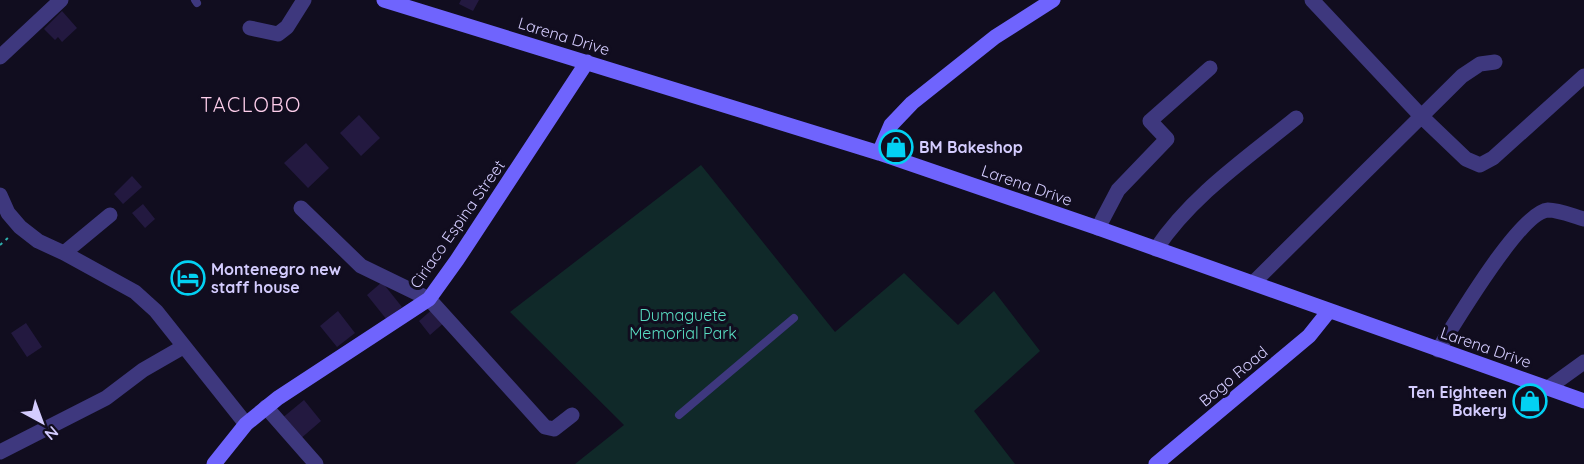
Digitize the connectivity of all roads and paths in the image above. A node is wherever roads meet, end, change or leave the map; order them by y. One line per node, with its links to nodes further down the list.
1 (61, 0): 7 (street)
2 (304, 0): 6 (street)
3 (384, 0): 8 (main road, Larena Drive)
4 (1053, 0): 14 (main road)
5 (1312, 0): 12 (street)
6 (250, 28)
7 (0, 57)
8 (587, 62): 14 (main road, Larena Drive); 23 (main road, Ciriaco Espina Street)
9 (1495, 62): 12 (street)
10 (1210, 68): 19 (street)
11 (1584, 76): 12 (street)
12 (1421, 116): 22 (street)
13 (1296, 118): 20 (street)
14 (879, 153): 19 (main road, Larena Drive)
15 (0, 195): 21 (street)
16 (301, 208): 23 (street)
17 (110, 215): 21 (street)
18 (1584, 219): 27 (street)
19 (1098, 228): 20 (main road, Larena Drive)
20 (1156, 249): 22 (main road, Larena Drive)
21 (64, 253): 26 (street)
22 (1253, 283): 24 (main road, Larena Drive)
23 (429, 299): 31 (main road, Ciriaco Espina Street); 32 (street)
24 (1329, 311): 27 (main road, Larena Drive); 38 (main road, Bogo Road)
25 (794, 318): 33 (lane)
26 (183, 346): 34 (street); 35 (street)
27 (1438, 350): 29 (main road, Larena Drive)
28 (1584, 362): 29 (street)
29 (1548, 388): 30 (main road, Larena Drive)
30 (1584, 401)
31 (266, 407): 34 (main road, Ciriaco Espina Street); 37 (street)
32 (572, 415)
33 (679, 415)
34 (246, 424): 36 (main road, Ciriaco Espina Street)
35 (0, 452)
36 (214, 464)
37 (316, 464)
38 (1156, 464)

